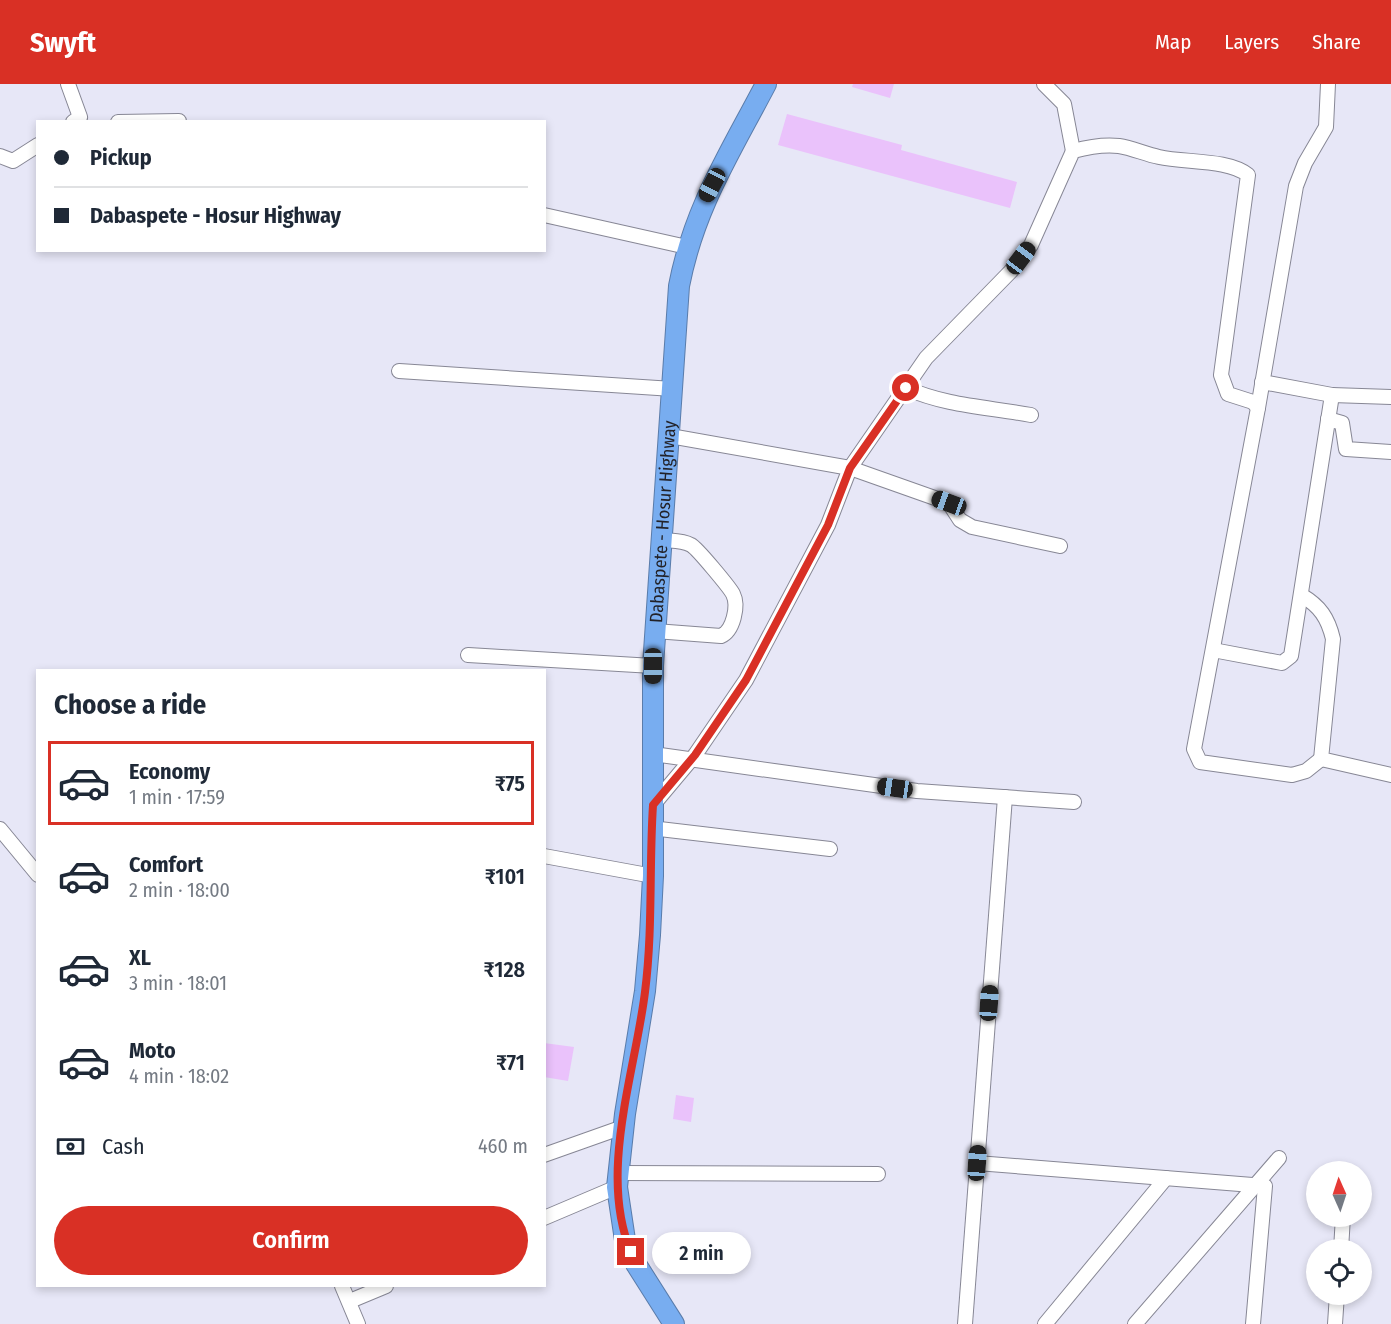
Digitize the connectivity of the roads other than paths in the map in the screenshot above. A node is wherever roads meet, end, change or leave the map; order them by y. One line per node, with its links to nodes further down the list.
1 (68, 84): 5 (street)
2 (766, 84): 10 (highway, Dabaspete - Hosur Highway)
3 (1044, 84): 7 (street)
4 (1328, 84): 12 (street)
5 (76, 120)
6 (36, 146): 8 (street)
7 (1073, 151): 13 (street); 17 (street)
8 (0, 156)
9 (546, 215): 10 (street)
10 (687, 247): 14 (highway, Dabaspete - Hosur Highway)
11 (399, 371): 14 (street)
12 (1262, 382): 15 (street); 17 (street)
13 (906, 388): 18 (street); 22 (street)
14 (673, 389): 20 (highway, Dabaspete - Hosur Highway)
15 (1332, 395): 16 (street); 19 (street)
16 (1391, 397)
17 (1258, 408): 27 (street)
18 (1031, 415)
19 (1328, 419): 21 (street); 25 (street)
20 (670, 436): 22 (street); 23 (highway, Dabaspete - Hosur Highway)
21 (1391, 452)
22 (850, 468): 24 (street); 35 (street)
23 (663, 540): 26 (highway, Dabaspete - Hosur Highway); 26 (street)
24 (1060, 546)
25 (1301, 595): 27 (street); 31 (street)
26 (655, 631): 29 (highway, Dabaspete - Hosur Highway)
27 (1213, 650): 31 (street)
28 (468, 655): 29 (street)
29 (653, 666): 30 (highway, Dabaspete - Hosur Highway)
30 (653, 754): 33 (street); 35 (highway, Dabaspete - Hosur Highway)
31 (1321, 759): 32 (street)
32 (1391, 775)
33 (1005, 797): 34 (street); 45 (street)
34 (1074, 802)
35 (653, 805): 36 (highway, Dabaspete - Hosur Highway)
36 (651, 828): 38 (street); 41 (highway, Dabaspete - Hosur Highway)
37 (0, 829): 40 (street)
38 (830, 849)
39 (546, 856): 41 (street)
40 (36, 873)
41 (653, 876): 42 (highway, Dabaspete - Hosur Highway)
42 (623, 1126): 43 (street); 48 (highway, Dabaspete - Hosur Highway)
43 (546, 1154)
44 (1279, 1158): 49 (street)
45 (977, 1163): 47 (street); 57 (street)
46 (879, 1173): 48 (street)
47 (1166, 1178): 49 (street); 58 (street)
48 (617, 1180): 50 (street); 56 (highway, Dabaspete - Hosur Highway)
49 (1255, 1185): 59 (street); 60 (street)
50 (546, 1217)
51 (343, 1287): 53 (street)
52 (384, 1287): 53 (street)
53 (350, 1301): 55 (street)
54 (1336, 1305): 61 (street)
55 (358, 1324)
56 (674, 1324)
57 (965, 1324)
58 (1045, 1324)
59 (1135, 1324)
60 (1254, 1324)
61 (1335, 1324)

